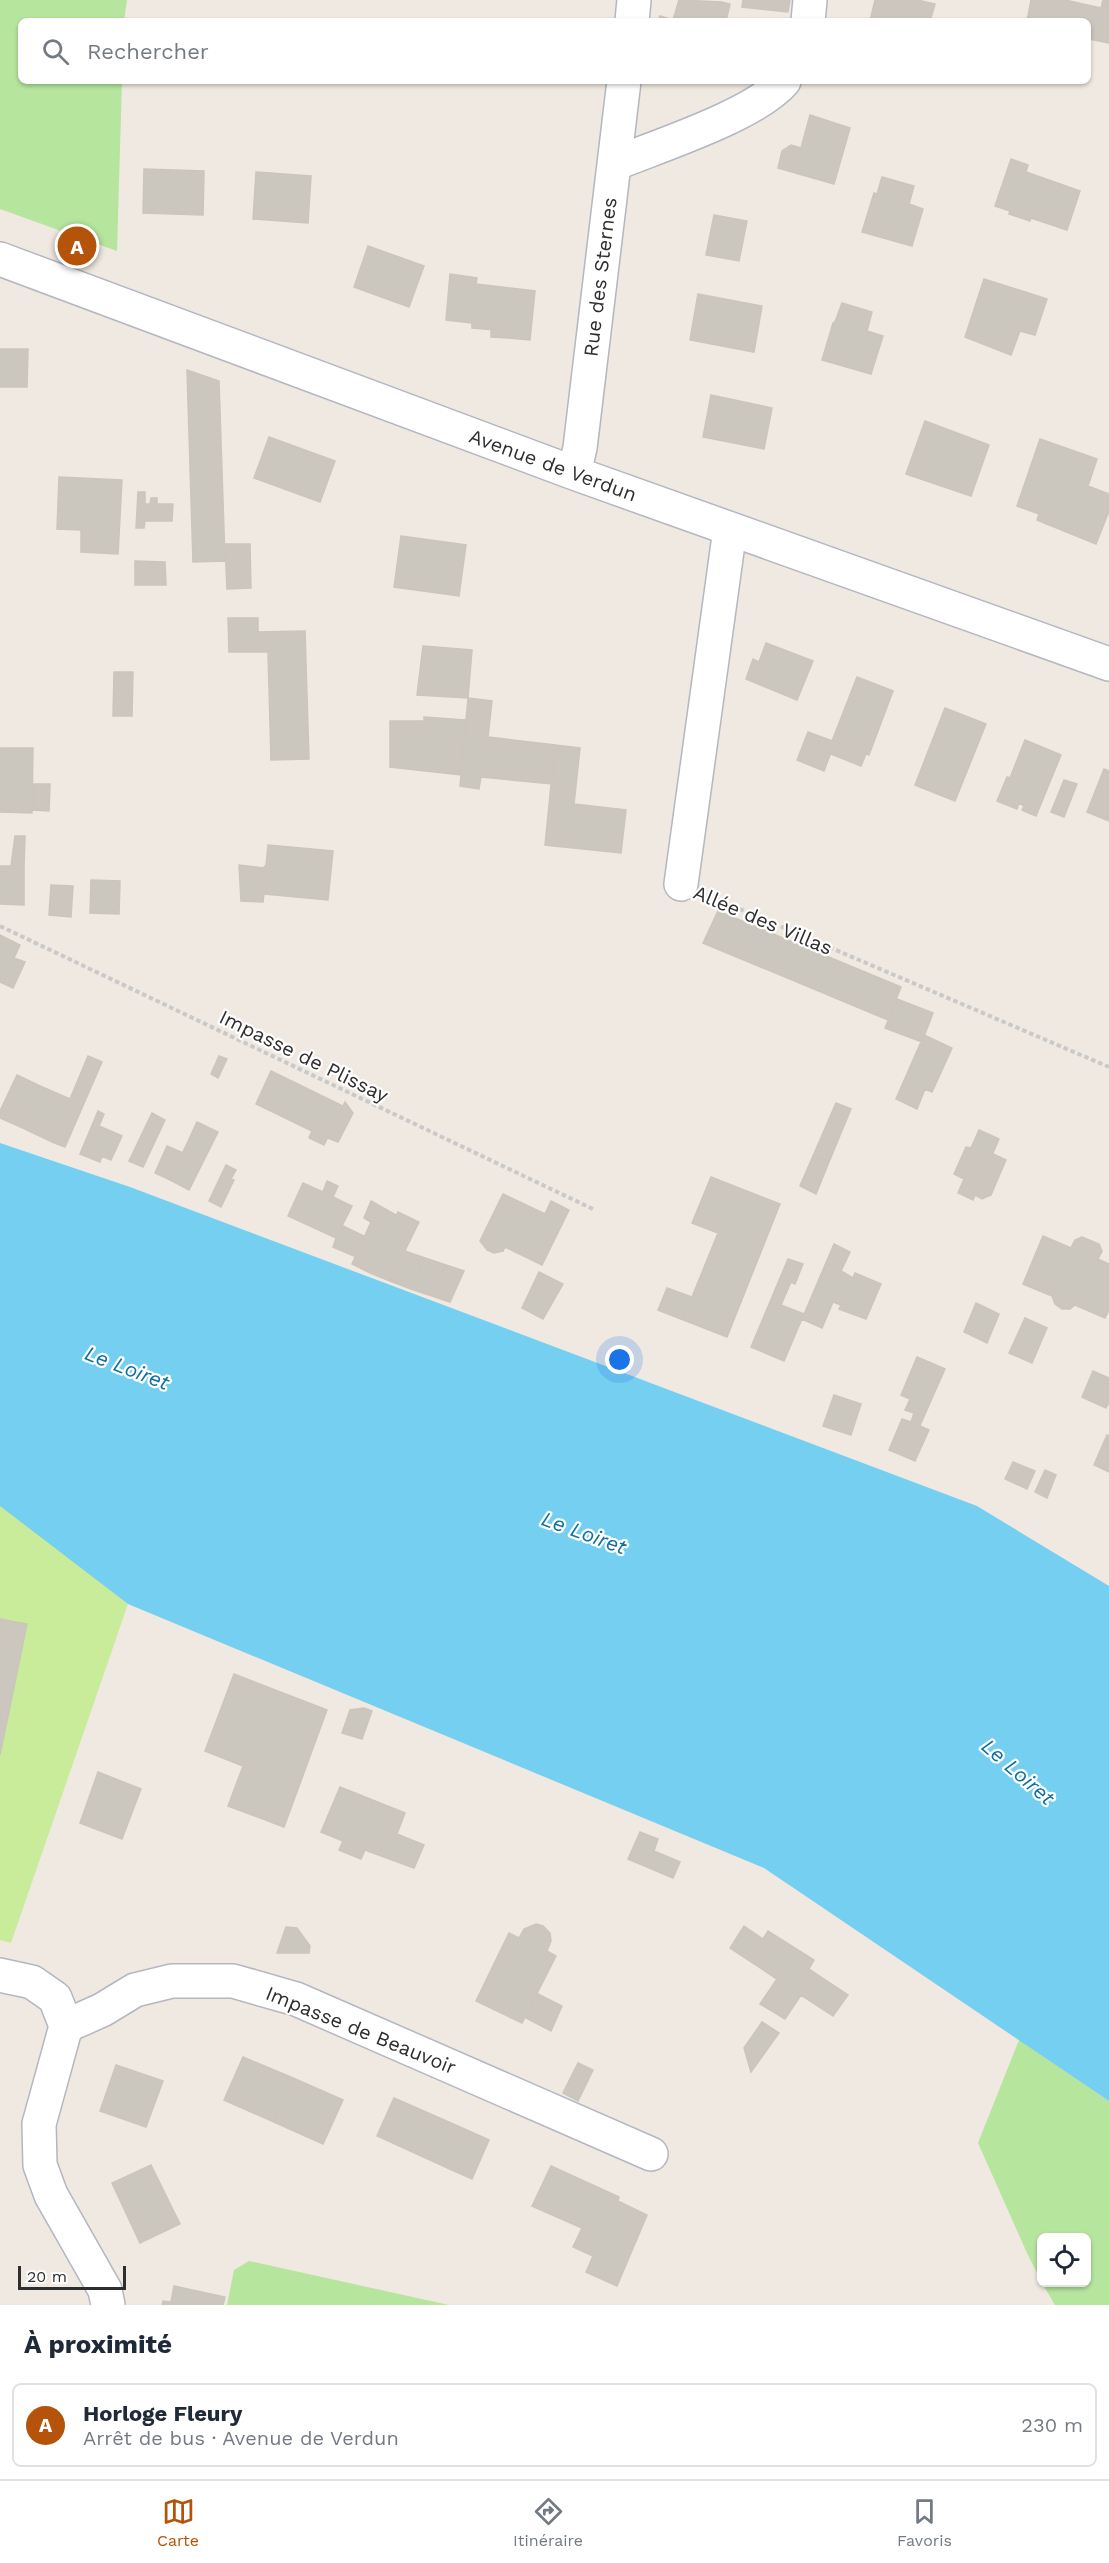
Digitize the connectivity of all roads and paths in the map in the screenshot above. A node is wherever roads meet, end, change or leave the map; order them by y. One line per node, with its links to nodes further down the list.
1 (634, 0): 3 (street)
2 (810, 0): 4 (street)
3 (632, 18)
4 (808, 18)
5 (624, 84): 7 (street, Rue des Sternes)
6 (782, 84): 7 (street)
7 (614, 164): 9 (street, Rue des Sternes)
8 (0, 259): 9 (street, Avenue de Verdun)
9 (574, 473): 10 (street, Avenue de Verdun)
10 (730, 529): 11 (street, Avenue de Verdun); 12 (street, Allée des Villas)
11 (1109, 664)
12 (681, 884): 14 (path, Allée des Villas)
13 (0, 926): 15 (path, Impasse de Plissay)
14 (1109, 1067)
15 (596, 1210)
16 (0, 1975): 17 (street)
17 (66, 2026): 18 (street, Impasse de Beauvoir); 19 (street)
18 (651, 2154)
19 (108, 2305)

